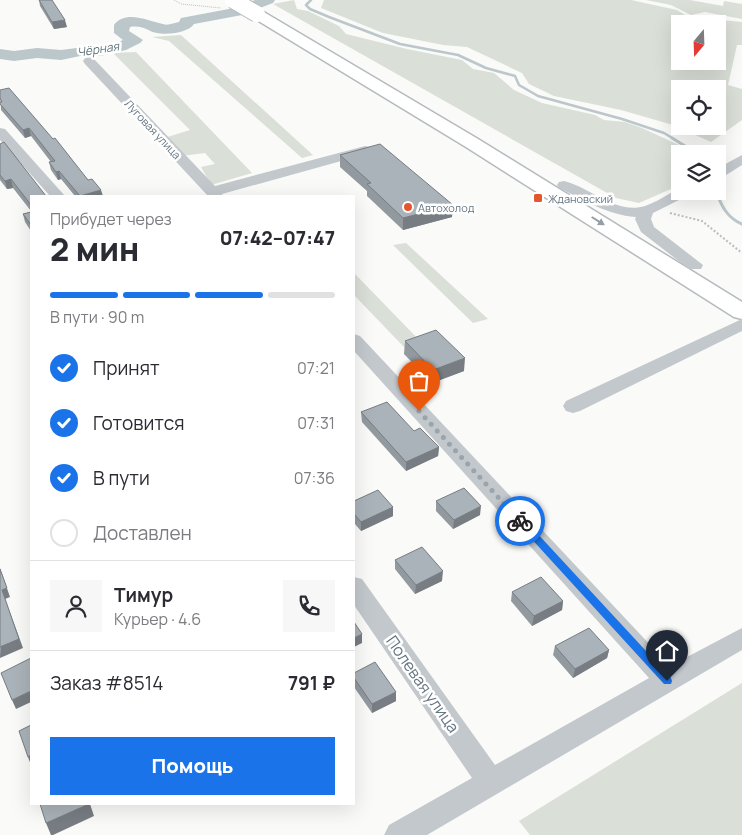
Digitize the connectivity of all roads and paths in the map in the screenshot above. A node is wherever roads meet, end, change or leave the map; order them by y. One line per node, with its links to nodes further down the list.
1 (174, 0): 2 (path)
2 (231, 3): 3 (main road, bridge)
3 (259, 8): 9 (main road); 17 (main road, one-way to 17)
4 (89, 61): 10 (street, Луговая улица)
5 (0, 132): 11 (street)
6 (374, 148): 10 (street)
7 (742, 159): 8 (street)
8 (726, 169)
9 (564, 185): 13 (street); 15 (main road)
10 (214, 194)
11 (57, 195)
12 (671, 198): 13 (street)
13 (649, 209): 14 (path); 15 (street)
14 (742, 253)
15 (695, 265): 16 (main road)
16 (742, 293)
17 (742, 312)
18 (742, 324): 20 (street)
19 (355, 341): 23 (street)
20 (573, 406)
21 (355, 587): 24 (street, Полевая улица)
22 (742, 638): 23 (street)
23 (667, 681): 24 (street)
24 (491, 782): 25 (street)
25 (399, 835)

